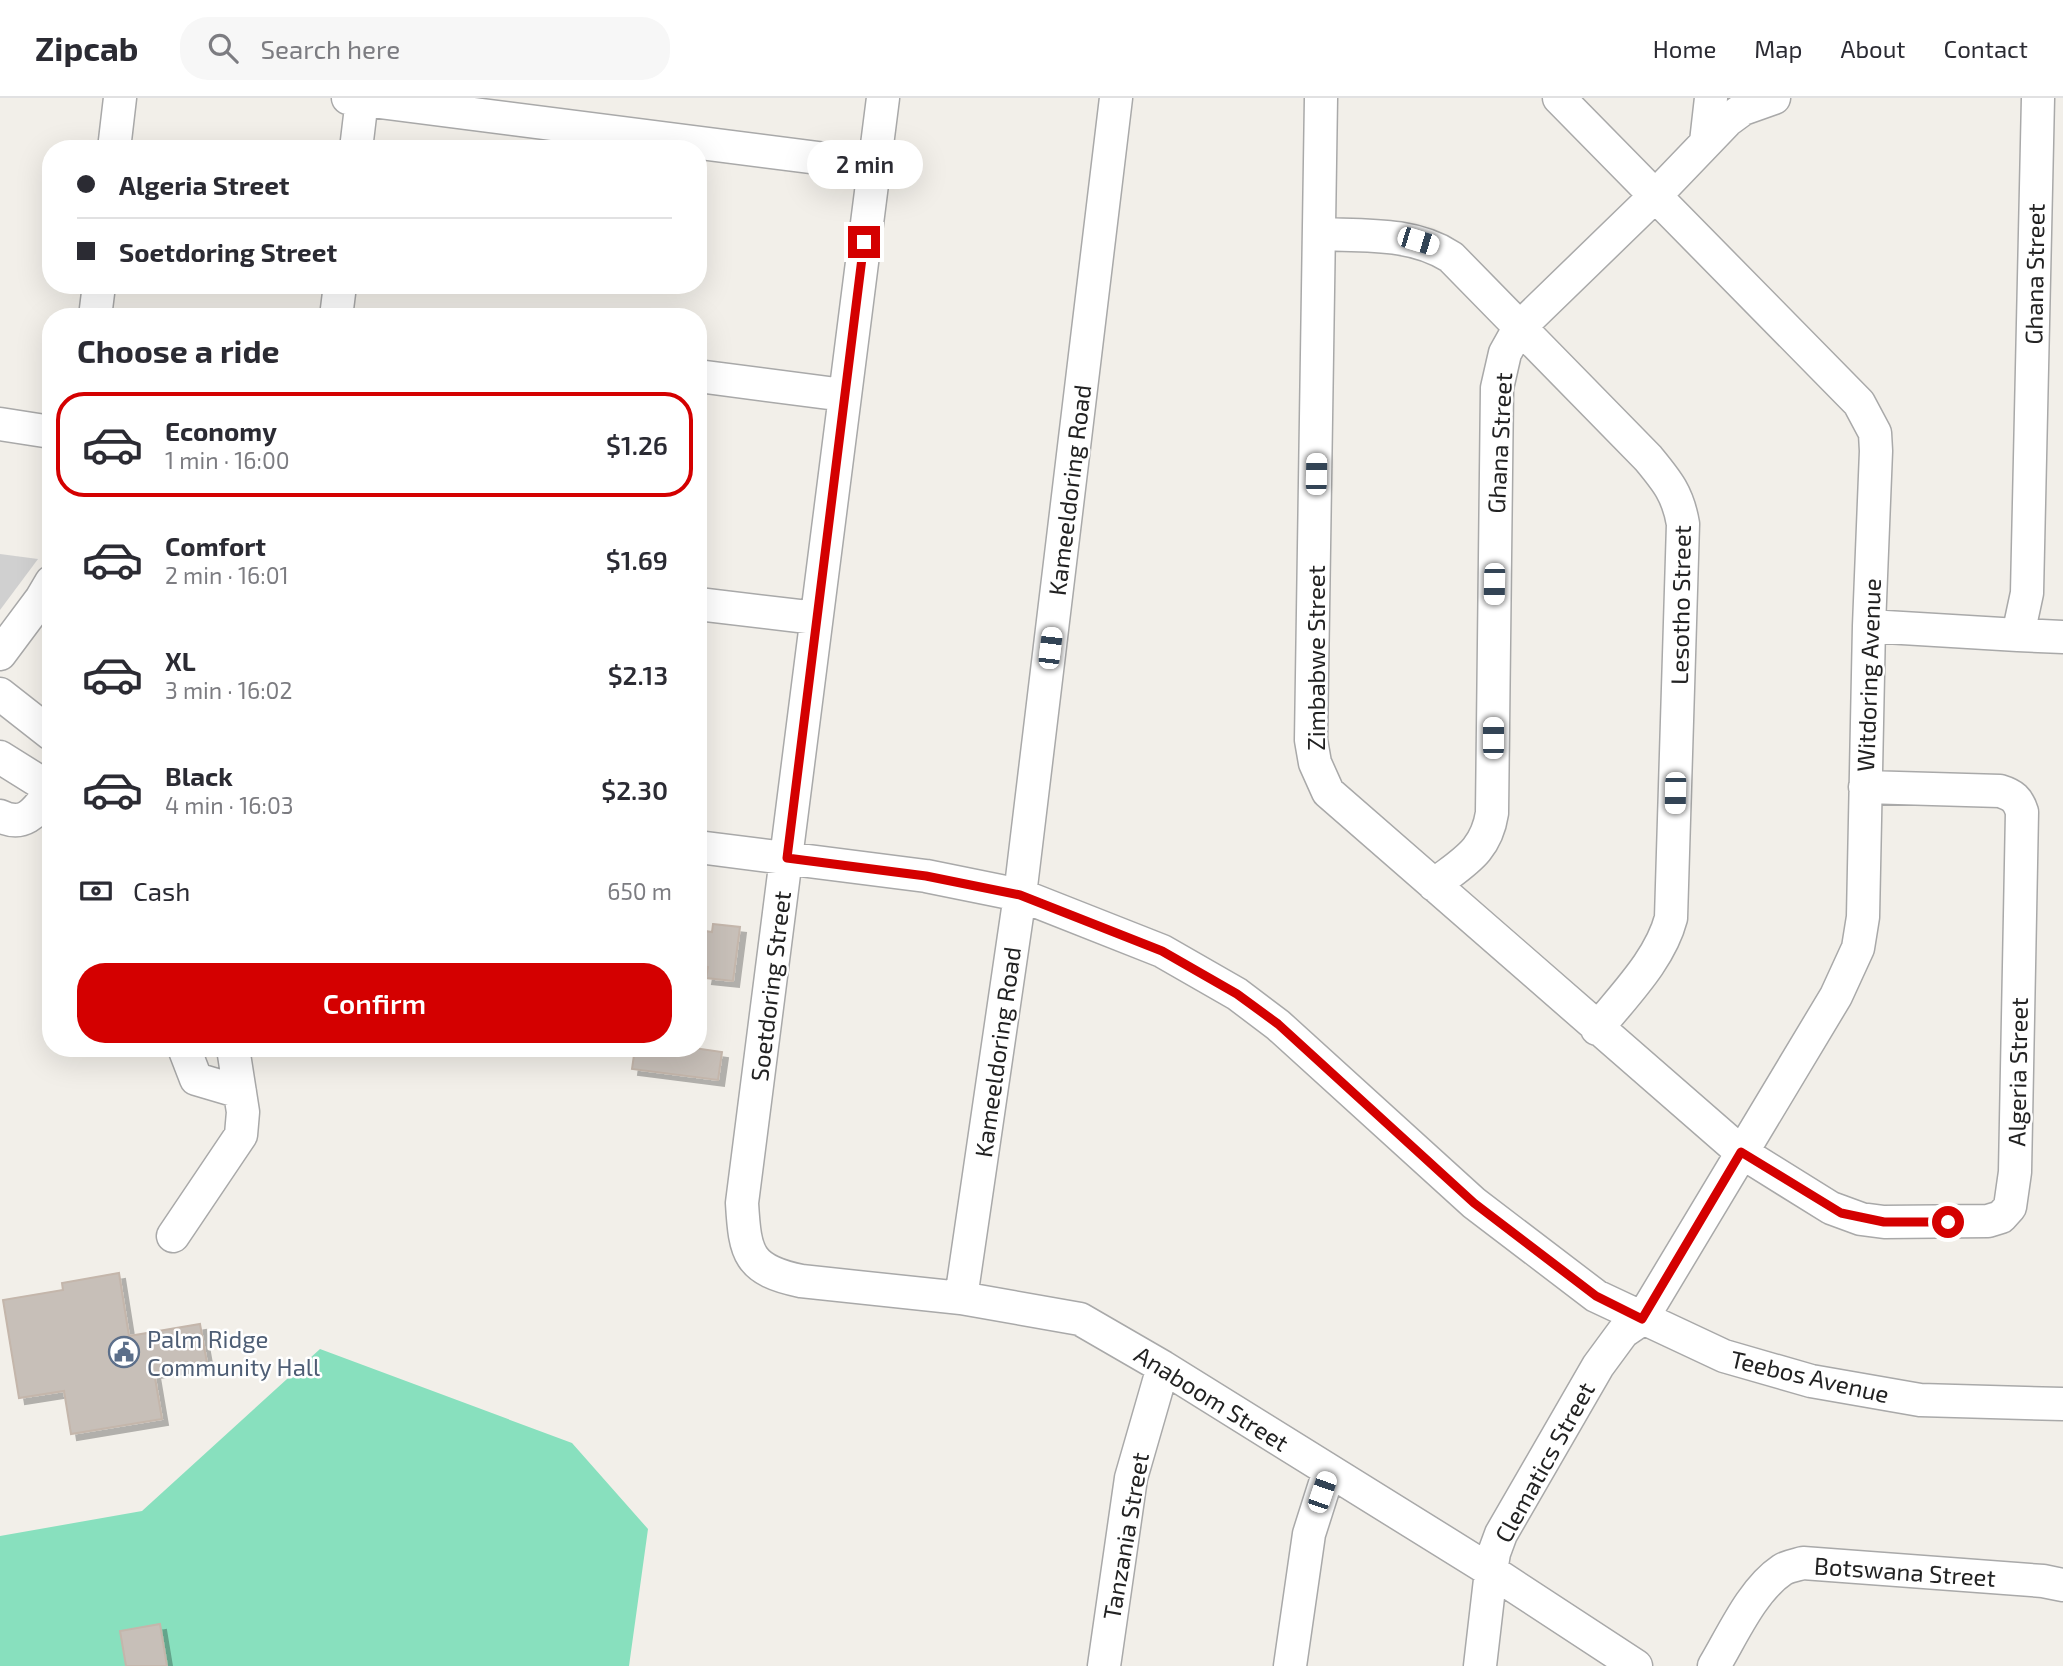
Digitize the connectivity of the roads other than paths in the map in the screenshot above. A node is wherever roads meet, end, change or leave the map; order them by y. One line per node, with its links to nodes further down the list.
1 (120, 98): 10 (street)
2 (883, 98): 15 (street, Soetdoring Street)
3 (1116, 98): 40 (street, Kameeldoring Road)
4 (1321, 98): 17 (street, Zimbabwe Street)
5 (1559, 98): 16 (street, Witdoring Avenue)
6 (1711, 98): 13 (street)
7 (1774, 98): 13 (street, Ghana Street)
8 (2038, 98): 27 (street, Ghana Street)
9 (355, 99): 11 (street); 12 (street)
10 (115, 140)
11 (356, 140)
12 (677, 140)
13 (1706, 142): 16 (street, Ghana Street)
14 (707, 144): 15 (street)
15 (873, 165): 20 (street, Soetdoring Street)
16 (1656, 195): 18 (street, Ghana Street); 26 (street, Witdoring Avenue)
17 (1320, 234): 18 (street, Lesotho Street); 39 (street, Zimbabwe Street)
18 (1519, 328): 39 (street, Ghana Street); 41 (street, Lesotho Street)
19 (707, 377): 20 (street)
20 (845, 395): 25 (street, Soetdoring Street)
21 (0, 424): 22 (street)
22 (42, 431)
23 (42, 597): 29 (street)
24 (707, 605): 25 (street)
25 (816, 618): 38 (street, Soetdoring Street)
26 (1869, 626): 27 (street); 34 (street, Witdoring Avenue)
27 (2018, 635): 28 (street)
28 (2063, 637)
29 (0, 654)
30 (0, 694): 31 (street)
31 (42, 727)
32 (0, 757): 33 (street)
33 (42, 784)
34 (1865, 787): 45 (street, Witdoring Avenue); 45 (street, Algeria Street)
35 (42, 802): 36 (street)
36 (0, 816)
37 (707, 848): 38 (street, Teebos Avenue)
38 (787, 858): 40 (street, Teebos Avenue); 47 (street, Soetdoring Street)
39 (1434, 885): 41 (street, Zimbabwe Street)
40 (1020, 895): 48 (street, Kameeldoring Road); 49 (street, Teebos Avenue)
41 (1597, 1029): 45 (street, Zimbabwe Street)
42 (187, 1057): 44 (street)
43 (234, 1057): 44 (street)
44 (240, 1092): 46 (street)
45 (1741, 1152): 49 (street, Witdoring Avenue)
46 (173, 1236)
47 (747, 1248): 48 (street, Anaboom Street)
48 (961, 1298): 50 (street, Anaboom Street)
49 (1642, 1319): 51 (street, Teebos Avenue); 53 (street, Clematics Street)
50 (1163, 1367): 52 (street, Anaboom Street); 55 (street, Tanzania Street)
51 (2063, 1404)
52 (1329, 1471): 53 (street, Anaboom Street); 56 (street)
53 (1490, 1571): 57 (street, Clematics Street); 58 (street, Anaboom Street)
54 (2063, 1584): 59 (street, Botswana Street)
55 (1104, 1666)
56 (1290, 1666)
57 (1480, 1666)
58 (1636, 1666)
59 (1714, 1666)

